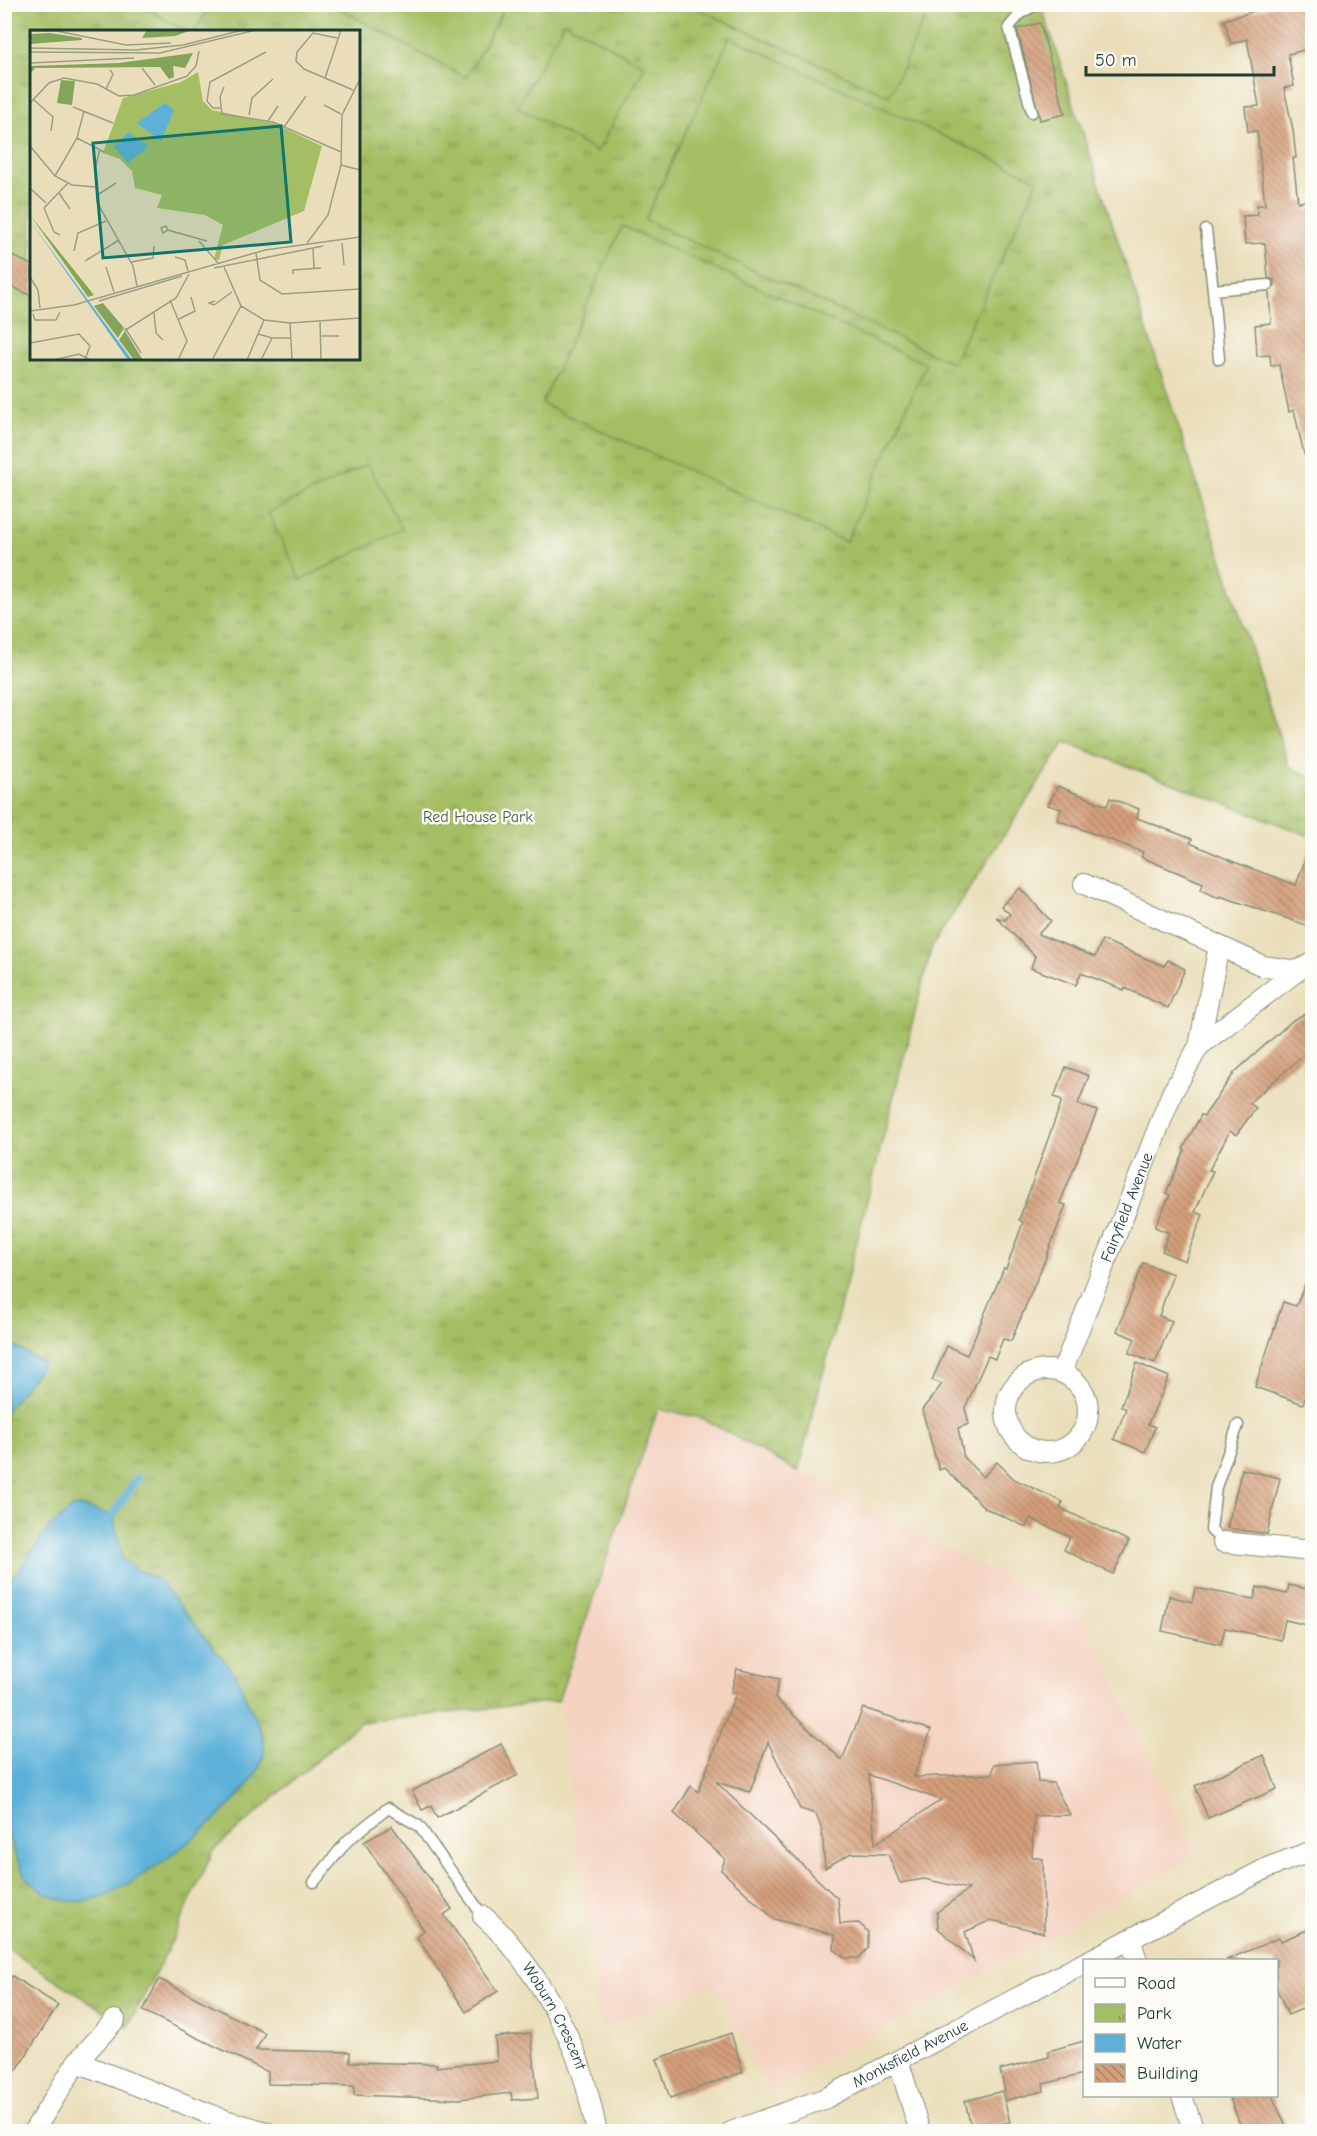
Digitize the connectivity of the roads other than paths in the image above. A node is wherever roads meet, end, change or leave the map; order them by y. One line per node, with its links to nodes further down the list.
1 (1037, 4): 2 (lane)
2 (1032, 112)
3 (1206, 230): 5 (lane)
4 (1268, 285): 5 (lane)
5 (1213, 290): 6 (lane)
6 (1218, 359)
7 (1084, 884): 8 (street, Fairyfield Avenue)
8 (1219, 946): 9 (street, Fairyfield Avenue); 10 (street, Fairyfield Avenue)
9 (1305, 967): 10 (street, Fairyfield Avenue)
10 (1198, 1046): 11 (street, Fairyfield Avenue)
11 (1062, 1372): 11 (street)
12 (1238, 1425): 13 (lane)
13 (1223, 1542): 14 (street)
14 (1312, 1551)
15 (1312, 1851): 18 (street)
16 (314, 1882): 17 (lane)
17 (483, 1916): 28 (street, Woburn Crescent)
18 (1130, 1939): 19 (street); 20 (street)
19 (1092, 1959)
20 (1137, 1959)
21 (1083, 1964): 24 (street, Monksfield Avenue)
22 (115, 2020): 23 (street)
23 (77, 2062): 26 (street); 27 (street)
24 (898, 2063): 29 (street, Monksfield Avenue); 30 (street)
25 (1182, 2097): 31 (street)
26 (33, 2132)
27 (267, 2132)
28 (597, 2132)
29 (731, 2132)
30 (920, 2132)
31 (1194, 2132)

